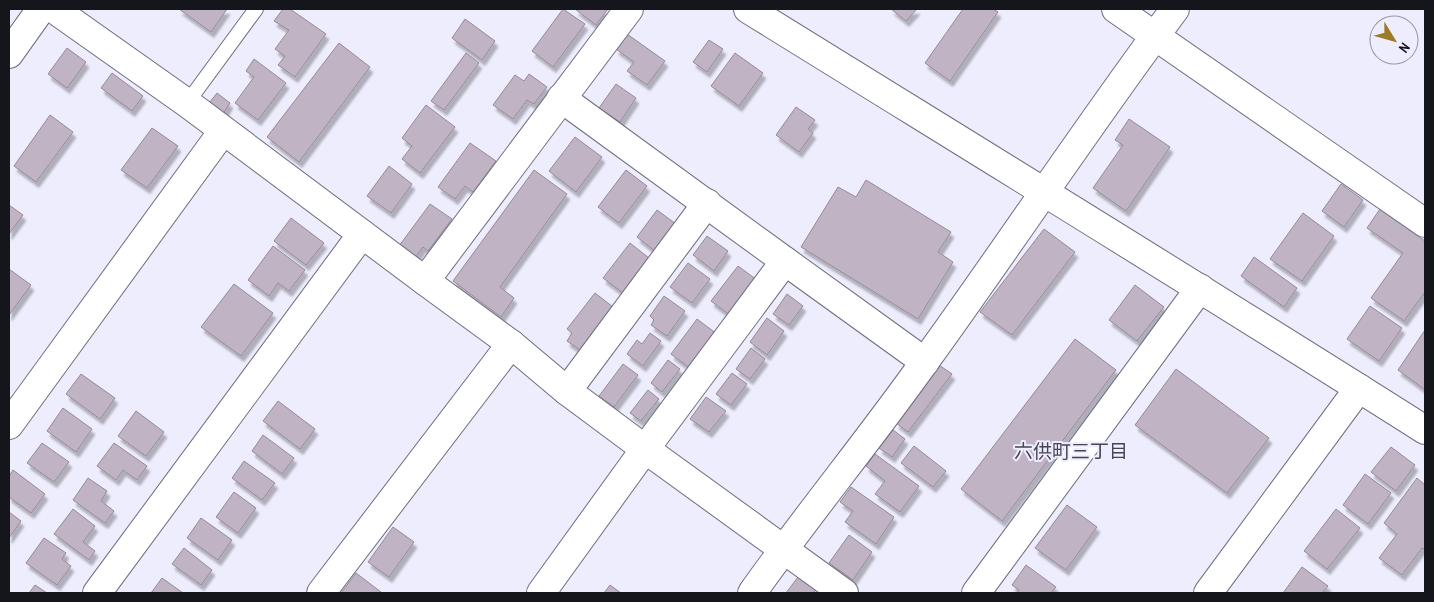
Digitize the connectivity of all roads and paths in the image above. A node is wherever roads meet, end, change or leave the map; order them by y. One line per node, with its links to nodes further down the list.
1 (41, 9): 9 (street)
2 (54, 9): 11 (street)
3 (256, 9): 11 (lane)
4 (629, 9): 10 (street)
5 (748, 9): 13 (street)
6 (1116, 9): 8 (street)
7 (1174, 9): 8 (street)
8 (1154, 36): 13 (street); 15 (street)
9 (9, 54)
10 (561, 98): 14 (street); 18 (street)
11 (187, 103): 12 (street)
12 (223, 131): 16 (street); 24 (street)
13 (1043, 193): 19 (street); 21 (street)
14 (707, 203): 17 (street); 23 (street)
15 (1425, 223)
16 (362, 234): 18 (street); 28 (street)
17 (784, 261): 21 (street); 26 (street)
18 (425, 282): 20 (street)
19 (1200, 288): 22 (street); 33 (street)
20 (511, 344): 23 (street); 29 (street)
21 (925, 362): 27 (street)
22 (1359, 388): 25 (street); 34 (street)
23 (567, 391): 26 (street)
24 (9, 425)
25 (1425, 430)
26 (645, 449): 27 (street); 30 (street)
27 (783, 549): 31 (street); 32 (street)
28 (97, 593)
29 (322, 593)
30 (541, 593)
31 (752, 593)
32 (844, 593)
33 (976, 593)
34 (1208, 593)

